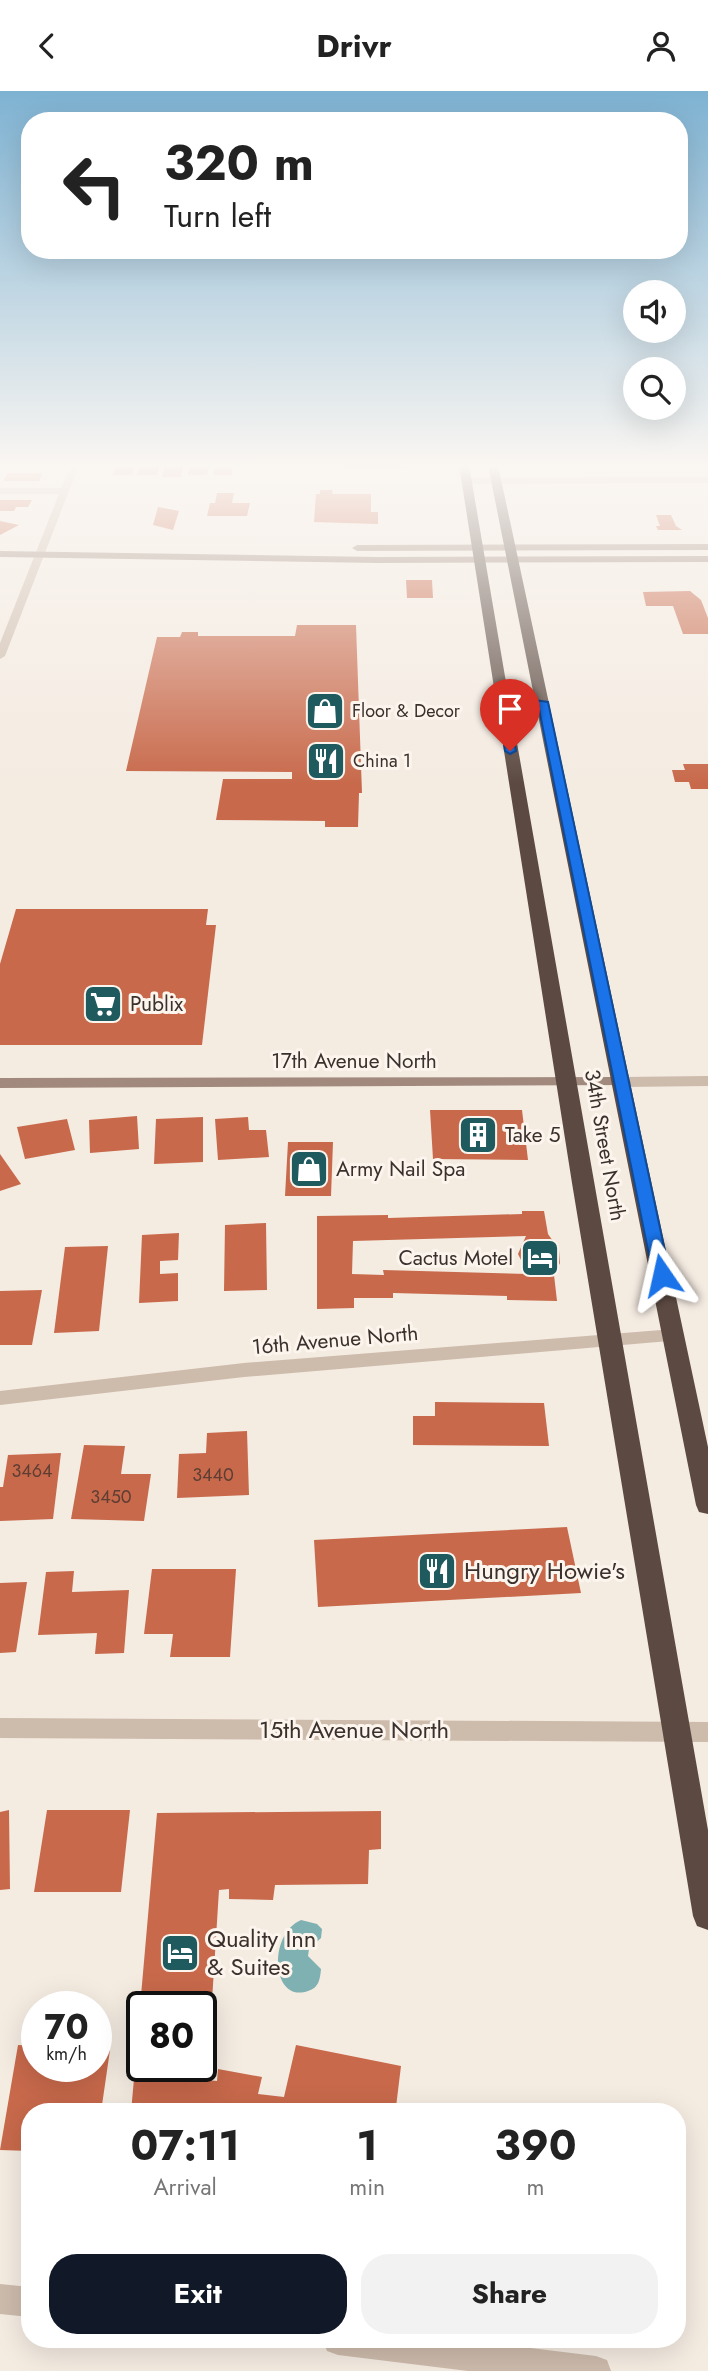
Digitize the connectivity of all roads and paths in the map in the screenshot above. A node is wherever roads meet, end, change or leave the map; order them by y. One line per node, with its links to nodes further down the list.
1 (32, 571): 4 (street)
2 (480, 571): 5 (highway, 34th Street North)
3 (516, 571): 6 (highway, 34th Street North)
4 (0, 656)
5 (502, 698): 6 (highway); 10 (highway, 34th Street North)
6 (543, 702): 8 (highway, 34th Street North)
7 (708, 1081): 8 (street, 17th Avenue North)
8 (623, 1082): 10 (main road, 17th Avenue North); 11 (highway, 34th Street North)
9 (0, 1083): 10 (main road, 17th Avenue North)
10 (566, 1083): 12 (highway, 34th Street North)
11 (674, 1335): 12 (street, 16th Avenue North); 14 (highway, 34th Street North)
12 (611, 1341): 13 (street, 16th Avenue North); 16 (highway, 34th Street North)
13 (0, 1398)
14 (708, 1505)
15 (0, 1728): 16 (street, 15th Avenue North)
16 (677, 1732): 17 (street, 15th Avenue North); 18 (highway, 34th Street North)
17 (708, 1732)
18 (708, 1916)
19 (0, 2299): 20 (street)
20 (21, 2301)
21 (405, 2348): 22 (street)
22 (596, 2371)

